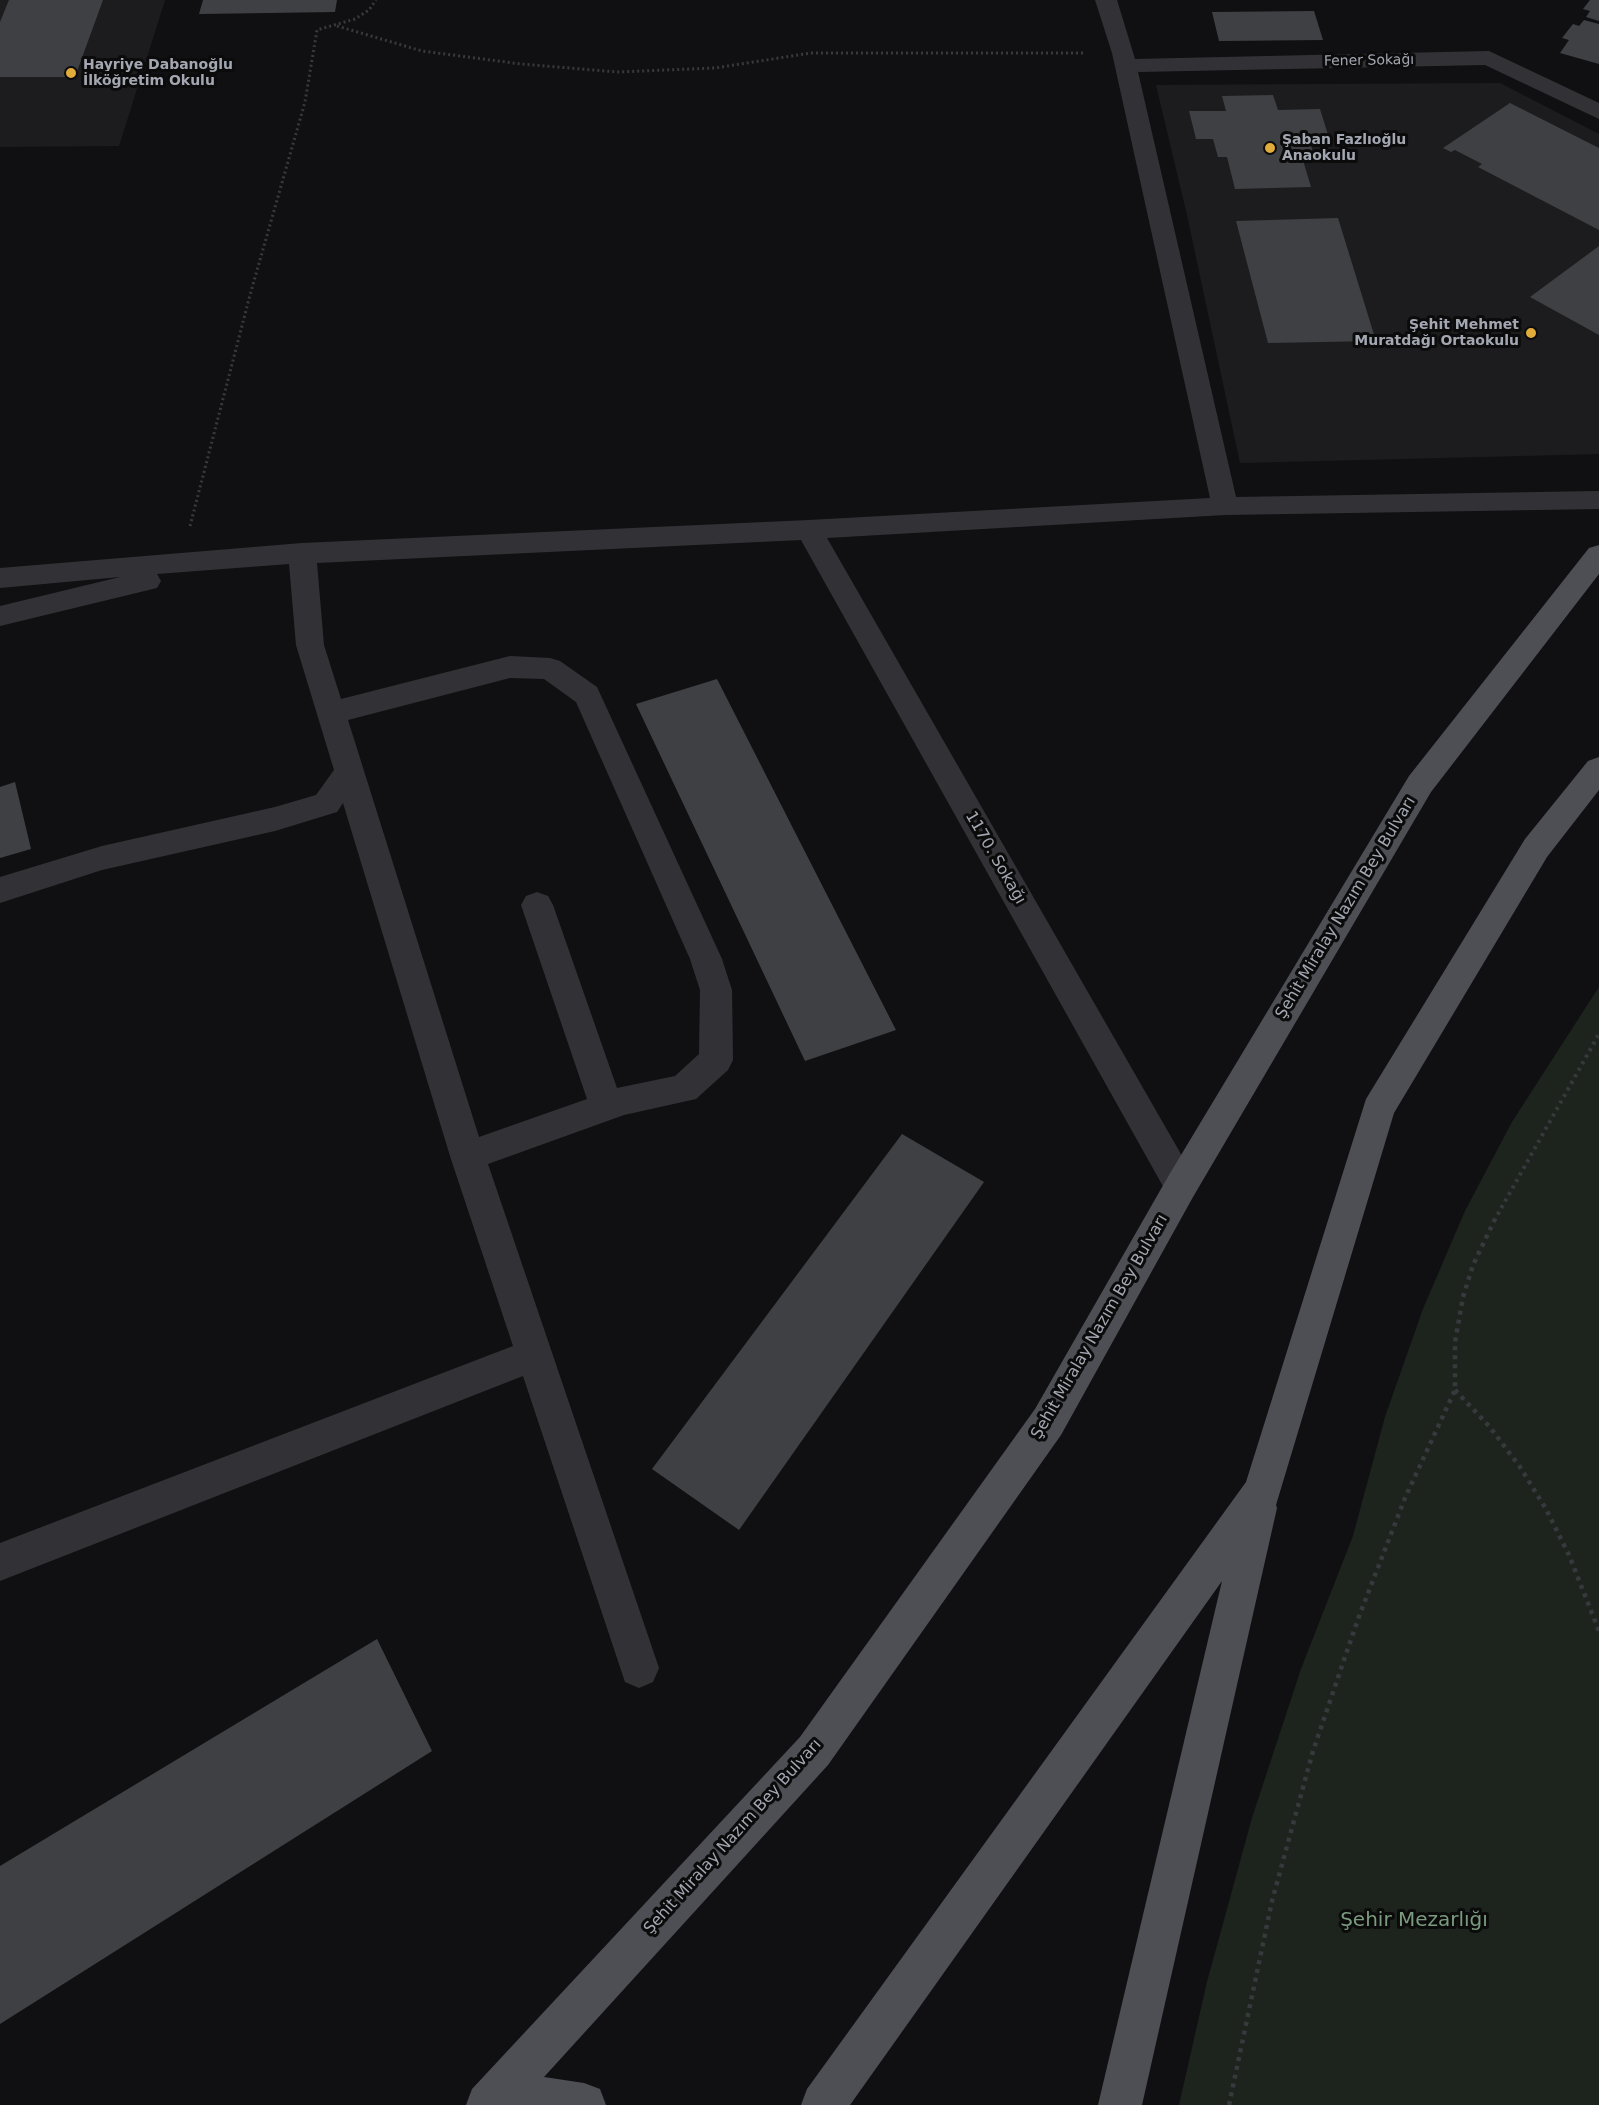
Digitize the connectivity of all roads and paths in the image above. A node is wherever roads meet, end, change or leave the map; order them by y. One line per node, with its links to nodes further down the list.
1 (376, 0): 3 (path)
2 (1106, 0): 4 (street)
3 (337, 26): 4 (path); 12 (path)
4 (1124, 60): 5 (street, Fener Sokağı); 7 (street)
5 (1599, 112)
6 (1599, 500): 7 (street)
7 (1225, 506): 8 (street)
8 (809, 530): 9 (street); 23 (street, 1170. Sokağı)
9 (302, 553): 11 (street); 15 (street)
10 (1599, 555): 23 (main road, Şehit Miralay Nazım Bey Bulvarı)
11 (254, 556): 12 (street); 14 (street)
12 (181, 560): 13 (street)
13 (0, 578)
14 (0, 615)
15 (331, 713): 17 (street); 21 (street)
16 (1599, 769): 26 (main road)
17 (349, 772): 18 (street); 22 (street)
18 (0, 890)
19 (537, 904): 21 (street)
20 (1599, 1034): 25 (path)
21 (606, 1106): 22 (street)
22 (468, 1156): 24 (street)
23 (1181, 1186): 30 (main road, Şehit Miralay Nazım Bey Bulvarı)
24 (534, 1354): 27 (street); 29 (street)
25 (1455, 1389): 28 (path); 35 (path)
26 (1262, 1492): 33 (main road); 34 (main road)
27 (0, 1562)
28 (1599, 1631)
29 (639, 1668)
30 (488, 2105)
31 (499, 2105): 32 (main road)
32 (584, 2105)
33 (823, 2105)
34 (1120, 2105)
35 (1229, 2105)

